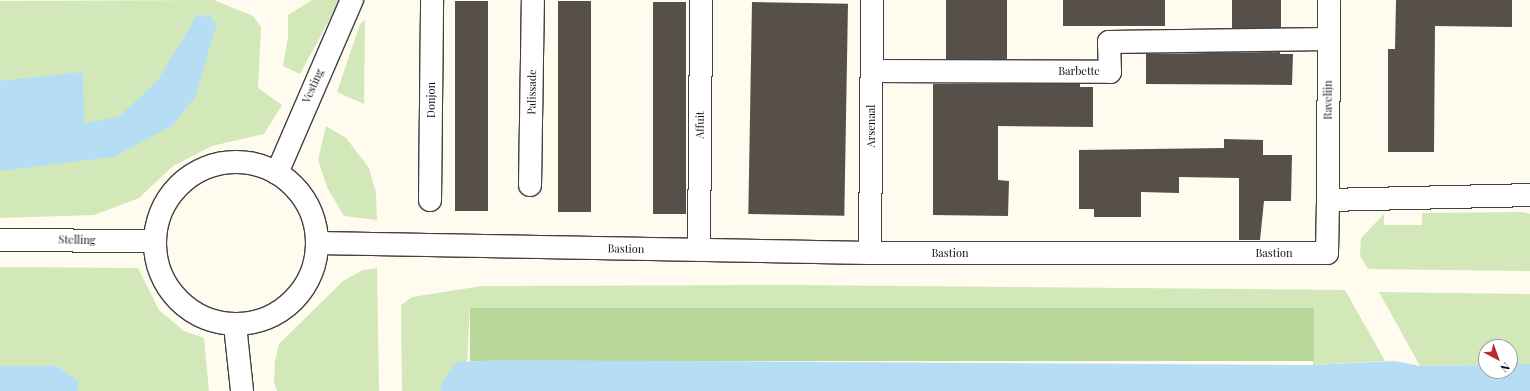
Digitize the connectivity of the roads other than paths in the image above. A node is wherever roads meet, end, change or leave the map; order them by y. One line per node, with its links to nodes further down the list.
1 (352, 0): 9 (street, Vesting)
2 (432, 0): 12 (street, Donjon)
3 (533, 0): 10 (street, Palissade)
4 (701, 0): 17 (street, Affuit)
5 (872, 0): 8 (street, Arsenaal)
6 (1329, 0): 7 (street, Ravelijn)
7 (1329, 39): 8 (street, Barbette); 13 (street, Ravelijn)
8 (872, 71): 18 (street, Arsenaal)
9 (277, 173): 15 (street); 16 (street)
10 (530, 185)
11 (1530, 195): 13 (street)
12 (430, 200)
13 (1328, 200): 18 (street, Bastion)
14 (0, 240): 15 (street, Stelling)
15 (154, 241): 19 (street)
16 (317, 243): 17 (street, Bastion); 19 (street)
17 (699, 250): 18 (street, Bastion)
18 (870, 253)
19 (235, 325): 20 (street)
20 (242, 391)

